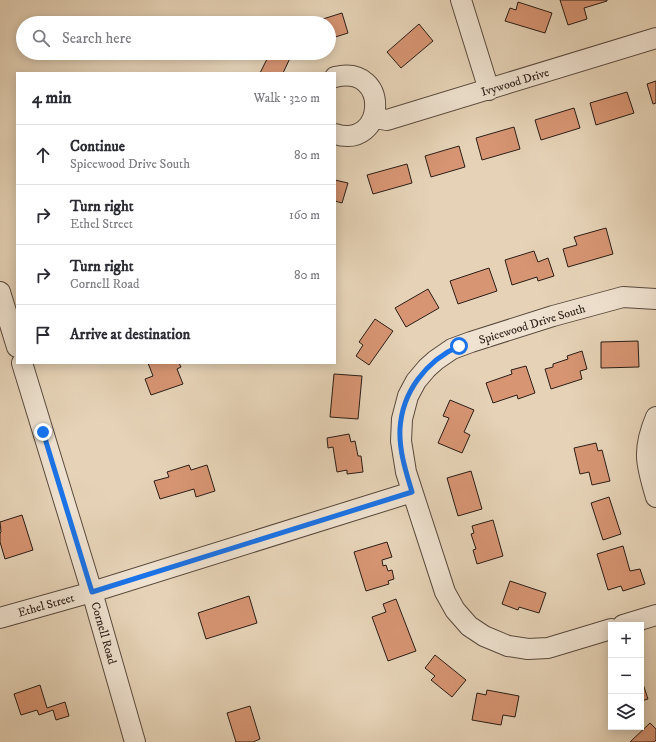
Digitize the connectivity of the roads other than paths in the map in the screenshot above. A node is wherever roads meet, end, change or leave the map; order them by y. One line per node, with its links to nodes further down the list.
1 (462, 0): 4 (street)
2 (656, 38): 4 (street, Ivywood Drive)
3 (336, 77): 5 (street)
4 (489, 90): 5 (street, Ivywood Drive)
5 (374, 118): 6 (street)
6 (336, 134)
7 (0, 292): 9 (street)
8 (656, 299): 12 (street, Spicewood Drive South)
9 (16, 344)
10 (22, 364): 14 (street, Cornell Road)
11 (656, 417): 13 (street)
12 (412, 492): 14 (street, Ethel Street); 18 (street, Spicewood Drive South)
13 (656, 497)
14 (92, 592): 16 (street, Ethel Street); 19 (street, Cornell Road)
15 (656, 615): 17 (street)
16 (0, 618)
17 (633, 622)
18 (608, 630)
19 (135, 742)

